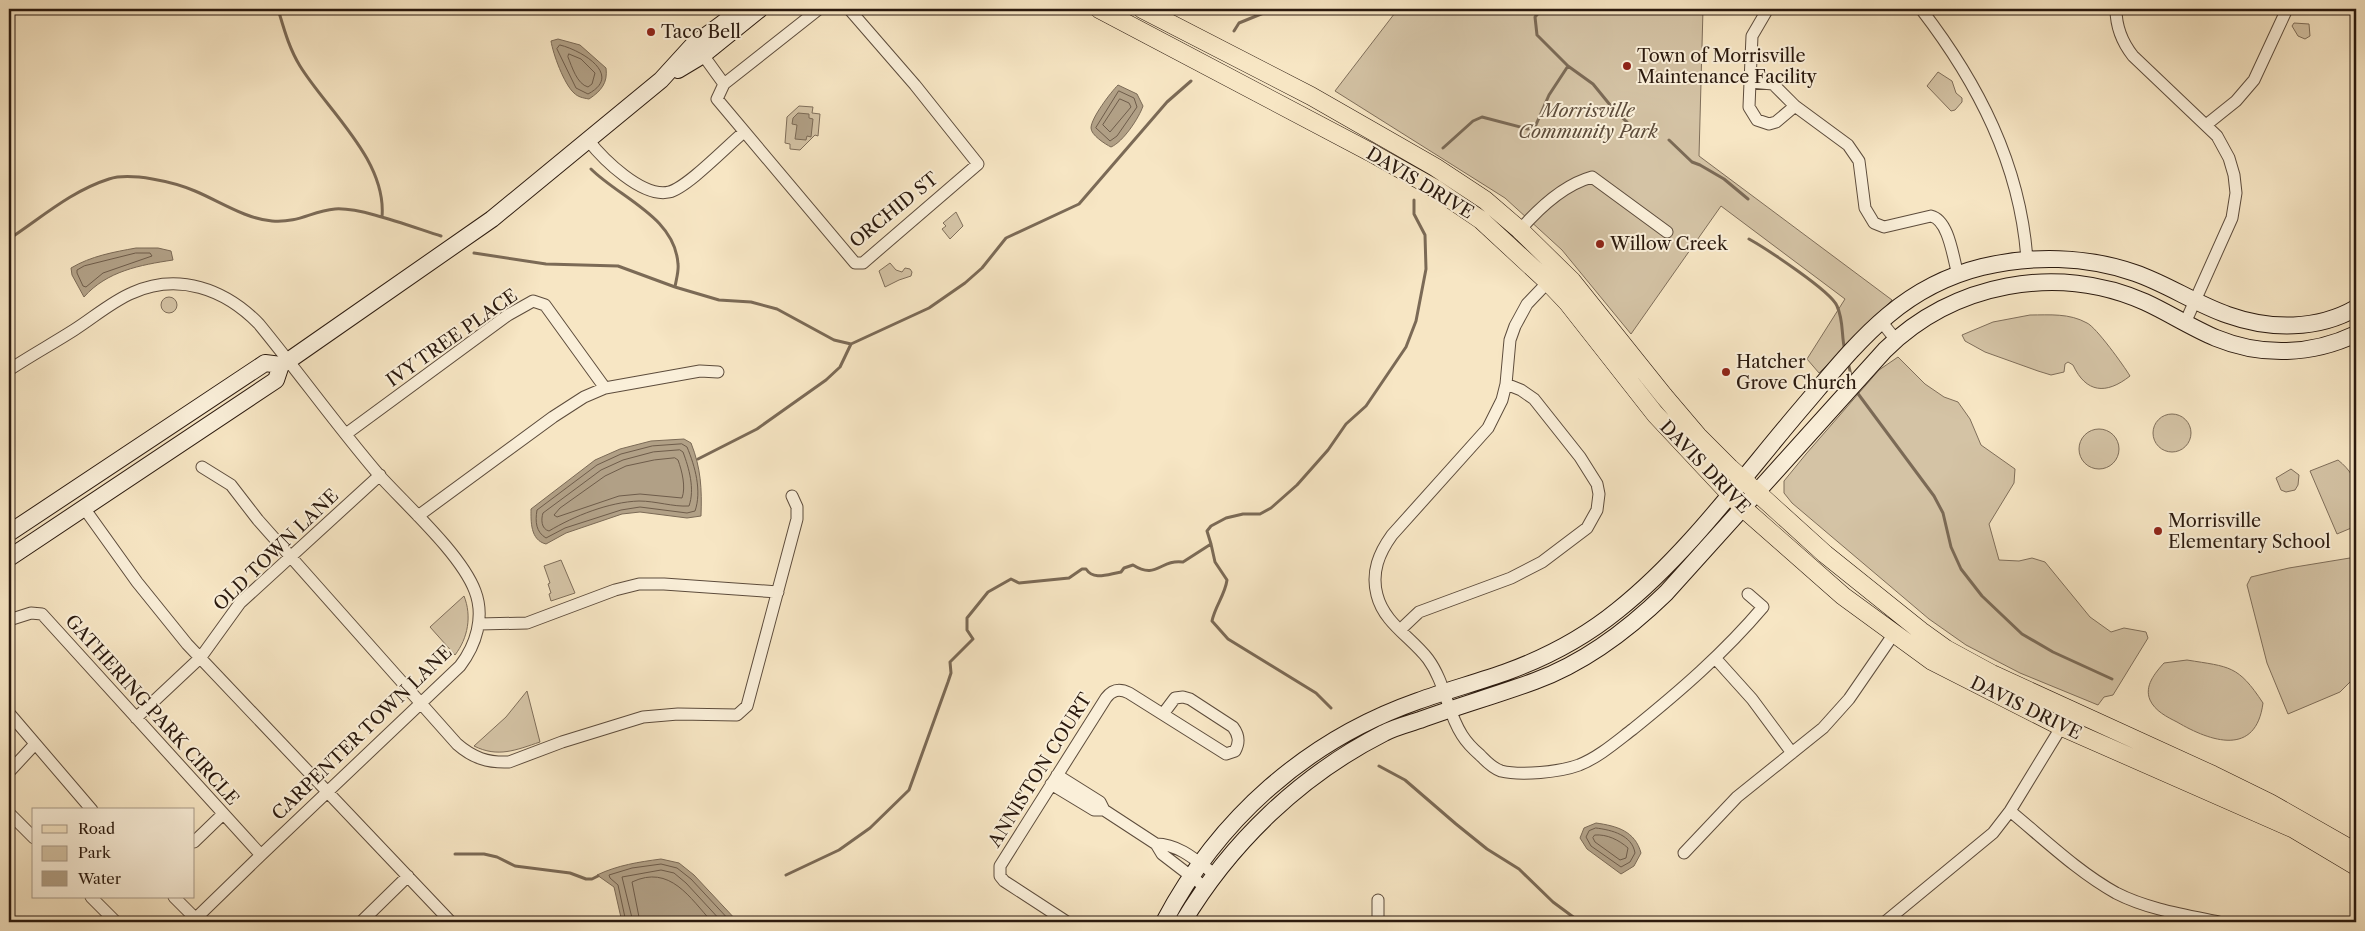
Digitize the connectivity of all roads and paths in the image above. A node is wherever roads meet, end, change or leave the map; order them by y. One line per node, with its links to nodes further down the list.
1 (742, 9): 12 (main road)
2 (760, 9): 11 (main road)
3 (819, 9): 14 (street)
4 (849, 9): 17 (street, ORCHID ST)
5 (1099, 9): 23 (main road, DAVIS DRIVE)
6 (1142, 9): 19 (main road, DAVIS DRIVE)
7 (1921, 9): 21 (street)
8 (2116, 9): 16 (street)
9 (2287, 9): 16 (street)
10 (1766, 12): 13 (street)
11 (703, 55): 12 (main road); 14 (street)
12 (660, 80): 18 (main road)
13 (1750, 82): 15 (street); 15 (street)
14 (724, 84): 17 (street, ORCHID ST)
15 (1795, 106): 22 (street)
16 (2206, 125): 24 (street)
17 (744, 132): 18 (street)
18 (588, 140): 30 (main road)
19 (1520, 230): 20 (street); 38 (main road, DAVIS DRIVE)
20 (1667, 232)
21 (2027, 259): 22 (main road); 24 (main road)
22 (1958, 275): 26 (main road)
23 (1548, 282): 33 (street); 39 (main road, DAVIS DRIVE)
24 (2194, 299): 25 (main road); 27 (street)
25 (2356, 308)
26 (1880, 320): 29 (street); 38 (main road)
27 (2185, 323): 28 (main road); 29 (main road)
28 (2356, 334)
29 (1896, 340): 40 (main road)
30 (285, 363): 31 (street, CARPENTER TOWN LANE); 35 (street, CARPENTER TOWN LANE); 42 (main road); 45 (main road)
31 (9, 370)
32 (718, 372): 34 (street)
33 (1506, 384): 52 (street); 52 (street)
34 (605, 388): 35 (street, IVY TREE PLACE); 44 (street)
35 (346, 434): 37 (street, CARPENTER TOWN LANE)
36 (202, 467): 46 (street)
37 (380, 475): 44 (street, CARPENTER TOWN LANE); 46 (street, OLD TOWN LANE)
38 (1742, 480): 39 (main road); 40 (main road, DAVIS DRIVE)
39 (1730, 494): 43 (main road, DAVIS DRIVE); 56 (main road)
40 (1757, 494): 43 (main road); 59 (main road, DAVIS DRIVE)
41 (792, 496): 48 (street)
42 (84, 508): 47 (main road); 54 (street)
43 (1743, 508): 53 (main road, DAVIS DRIVE); 58 (main road)
44 (418, 516): 51 (street, CARPENTER TOWN LANE)
45 (9, 533)
46 (291, 557): 54 (street, OLD TOWN LANE); 57 (street)
47 (9, 558)
48 (778, 592): 51 (street); 57 (street)
49 (1748, 594): 55 (street)
50 (9, 620): 62 (street, GATHERING PARK CIRCLE)
51 (479, 624): 57 (street, CARPENTER TOWN LANE)
52 (1400, 630): 56 (street)
53 (1893, 634): 63 (main road, DAVIS DRIVE); 65 (street)
54 (201, 657): 62 (street, OLD TOWN LANE); 68 (street)
55 (1716, 659): 58 (street); 65 (street)
56 (1445, 691): 58 (street); 79 (main road)
57 (421, 703): 68 (street, CARPENTER TOWN LANE)
58 (1450, 708): 81 (main road)
59 (2071, 711): 63 (street); 75 (main road, DAVIS DRIVE)
60 (9, 713): 64 (street)
61 (1163, 714): 61 (street); 67 (street, ANNISTON COURT)
62 (136, 718): 72 (street, GATHERING PARK CIRCLE)
63 (2062, 727): 70 (street); 78 (main road, DAVIS DRIVE)
64 (35, 744): 66 (street); 69 (street)
65 (1792, 753): 76 (street)
66 (9, 772)
67 (1054, 780): 79 (street); 90 (street, ANNISTON COURT)
68 (326, 792): 77 (street, CARPENTER TOWN LANE); 80 (street)
69 (90, 808)
70 (2010, 812): 85 (street); 94 (street)
71 (9, 813): 73 (street)
72 (223, 814): 74 (street); 77 (street, GATHERING PARK CIRCLE)
73 (32, 836)
74 (195, 841)
75 (2356, 852)
76 (1684, 853)
77 (261, 854): 86 (street, CARPENTER TOWN LANE)
78 (2356, 866)
79 (1195, 869): 81 (street); 91 (main road)
80 (408, 876): 88 (street); 89 (street)
81 (1210, 881): 92 (main road)
82 (92, 898): 87 (street)
83 (175, 898): 86 (street)
84 (1378, 900): 93 (street)
85 (2198, 920): 95 (street)
86 (194, 921)
87 (116, 922)
88 (362, 922)
89 (451, 922)
90 (1067, 922)
91 (1164, 922)
92 (1183, 922)
93 (1378, 922)
94 (1885, 922)
95 (2219, 922)

